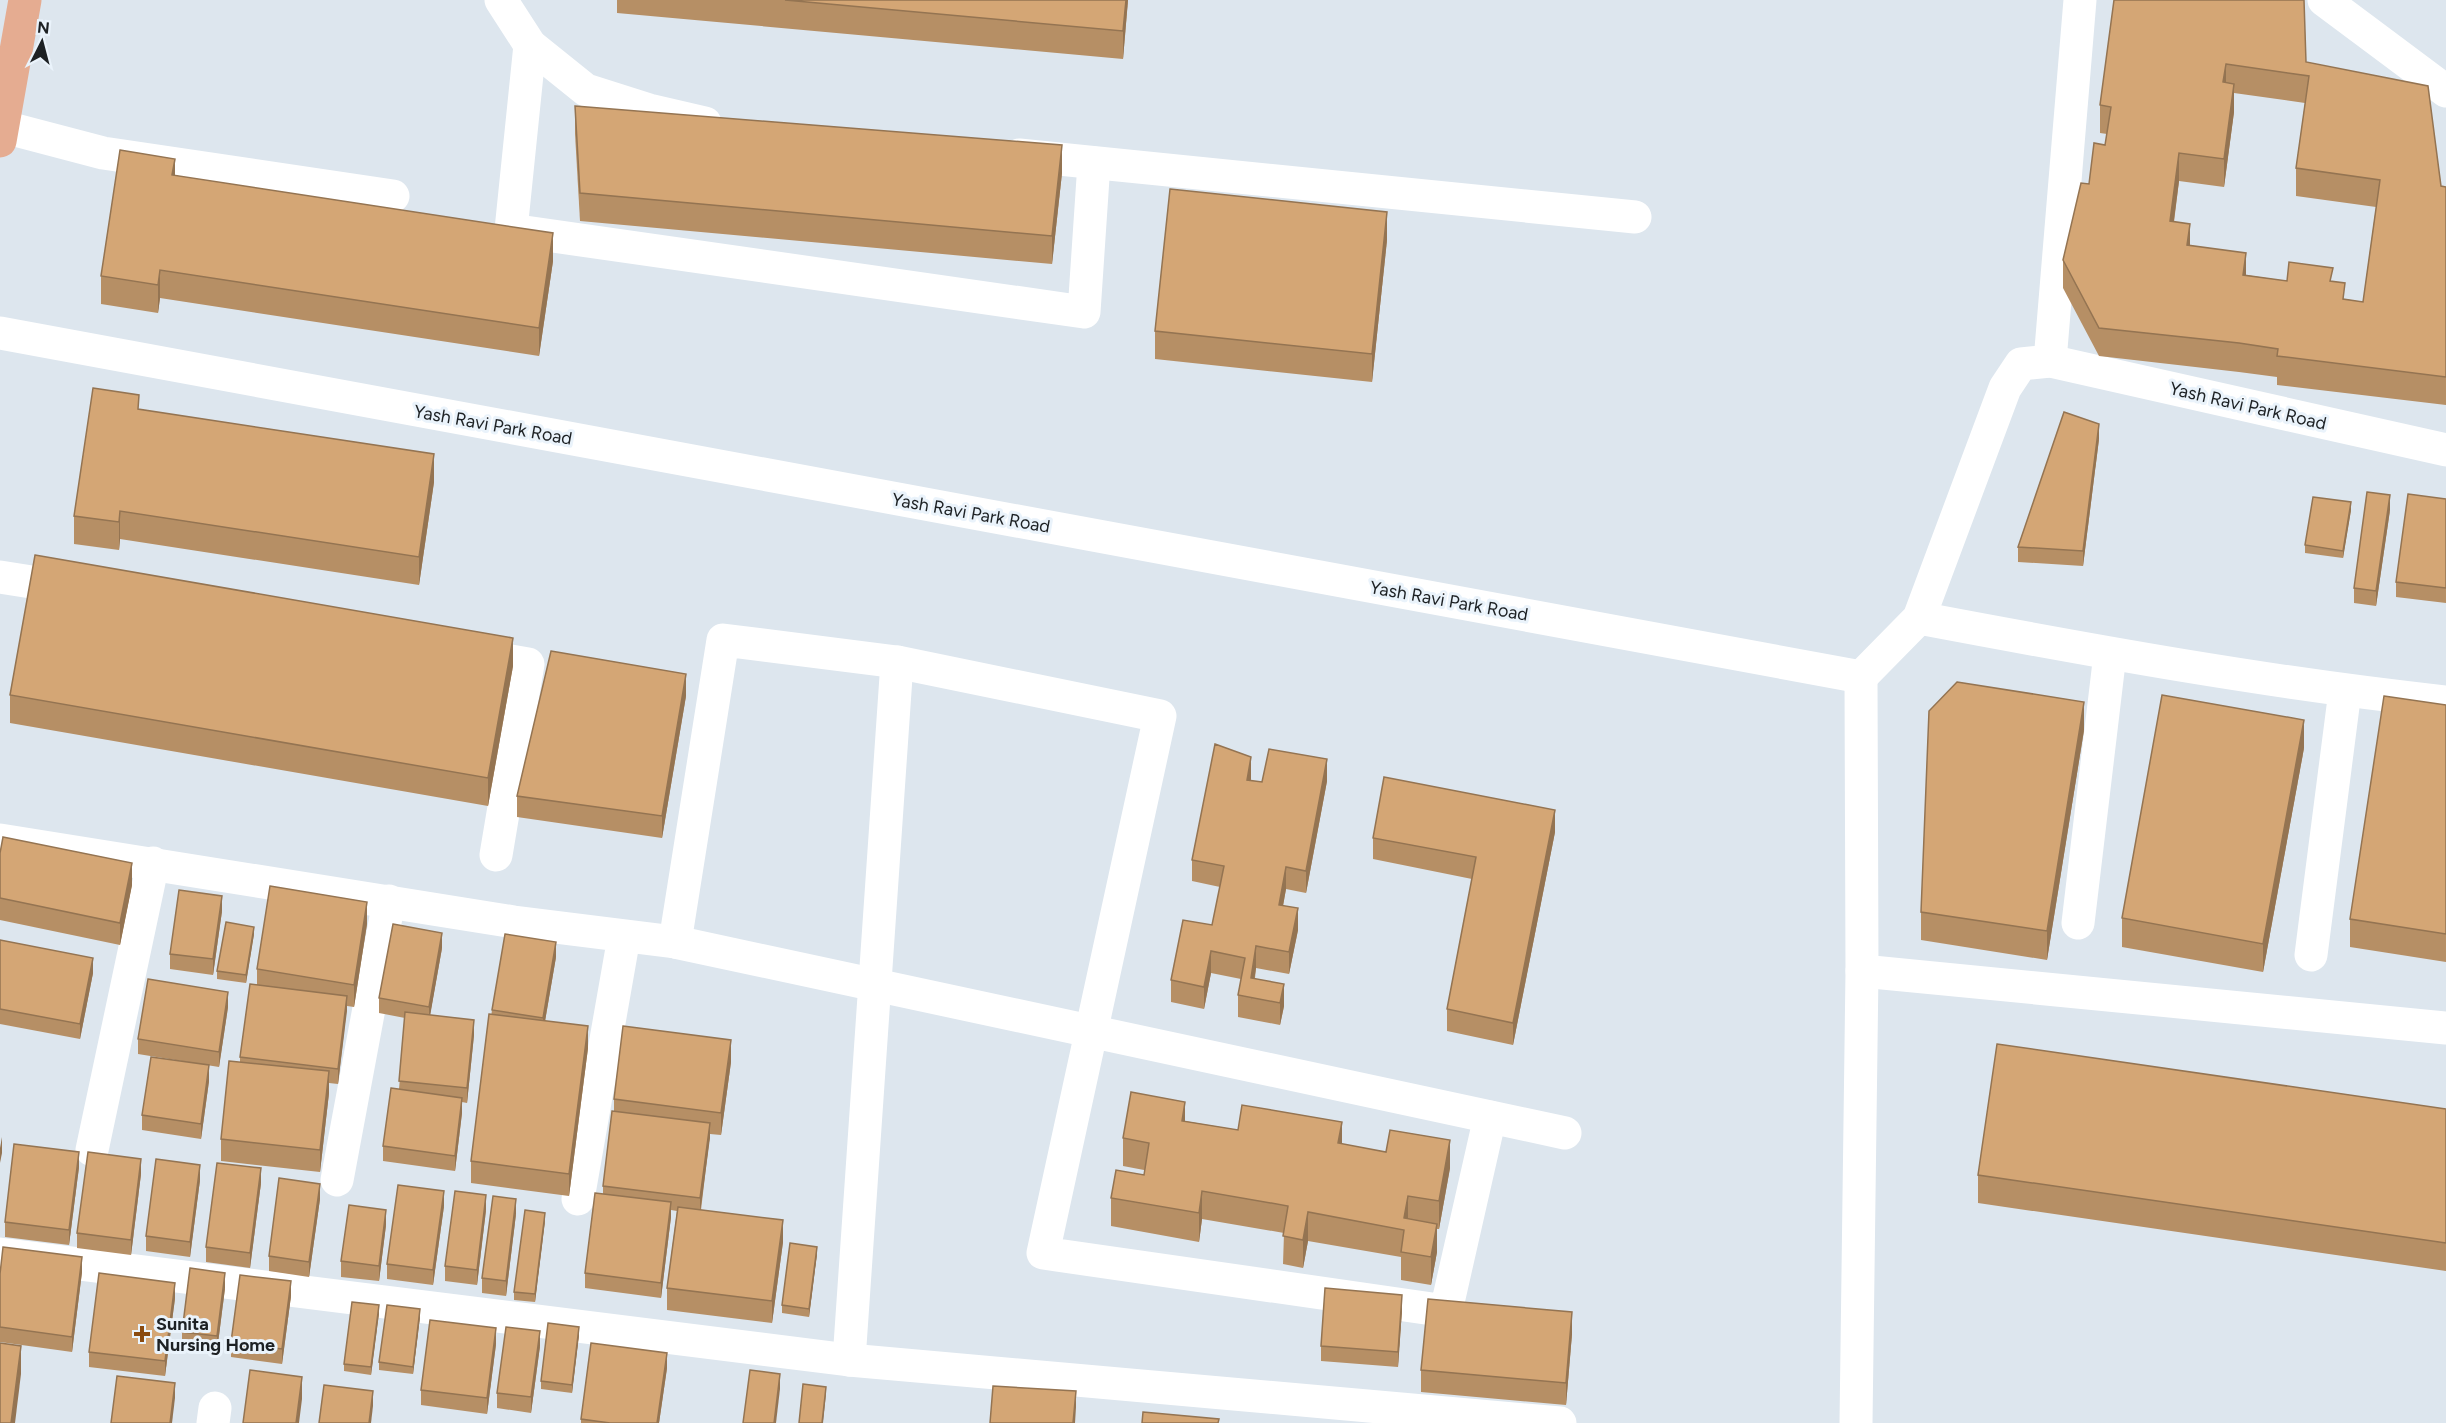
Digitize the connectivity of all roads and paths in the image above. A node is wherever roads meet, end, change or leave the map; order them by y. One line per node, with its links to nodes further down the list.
1 (25, 0): 8 (main road)
2 (501, 0): 5 (street)
3 (2080, 0): 14 (street)
4 (2324, 0): 6 (street)
5 (530, 45): 7 (street); 10 (street)
6 (2446, 91)
7 (729, 126)
8 (1, 131): 11 (street)
9 (988, 152): 10 (street)
10 (1094, 163): 12 (street)
11 (393, 196)
12 (1635, 217)
13 (0, 333): 22 (street, Yash Ravi Park Road)
14 (2036, 363): 15 (street, Yash Ravi Park Road); 18 (street)
15 (2446, 450)
16 (0, 577): 17 (street)
17 (109, 595)
18 (1919, 618): 20 (street); 22 (street)
19 (435, 648): 26 (street)
20 (2110, 654): 23 (street); 29 (street)
21 (897, 662): 31 (street); 34 (street); 36 (street)
22 (1861, 677): 33 (street)
23 (2345, 691): 24 (street); 32 (street)
24 (2446, 702)
25 (0, 840): 27 (street)
26 (496, 855)
27 (153, 863): 28 (street); 39 (street)
28 (389, 901): 30 (street); 40 (street)
29 (2078, 922)
30 (624, 937): 31 (street); 41 (street)
31 (675, 942): 34 (street)
32 (2311, 955)
33 (1862, 971): 35 (street); 45 (street)
34 (873, 984): 36 (street); 43 (street)
35 (2446, 1028)
36 (1093, 1032): 37 (street); 37 (street)
37 (1490, 1117): 38 (street)
38 (1565, 1133)
39 (92, 1150)
40 (337, 1180)
41 (578, 1198)
42 (0, 1254): 43 (street)
43 (849, 1360): 44 (street)
44 (1560, 1423)
45 (1856, 1423)

